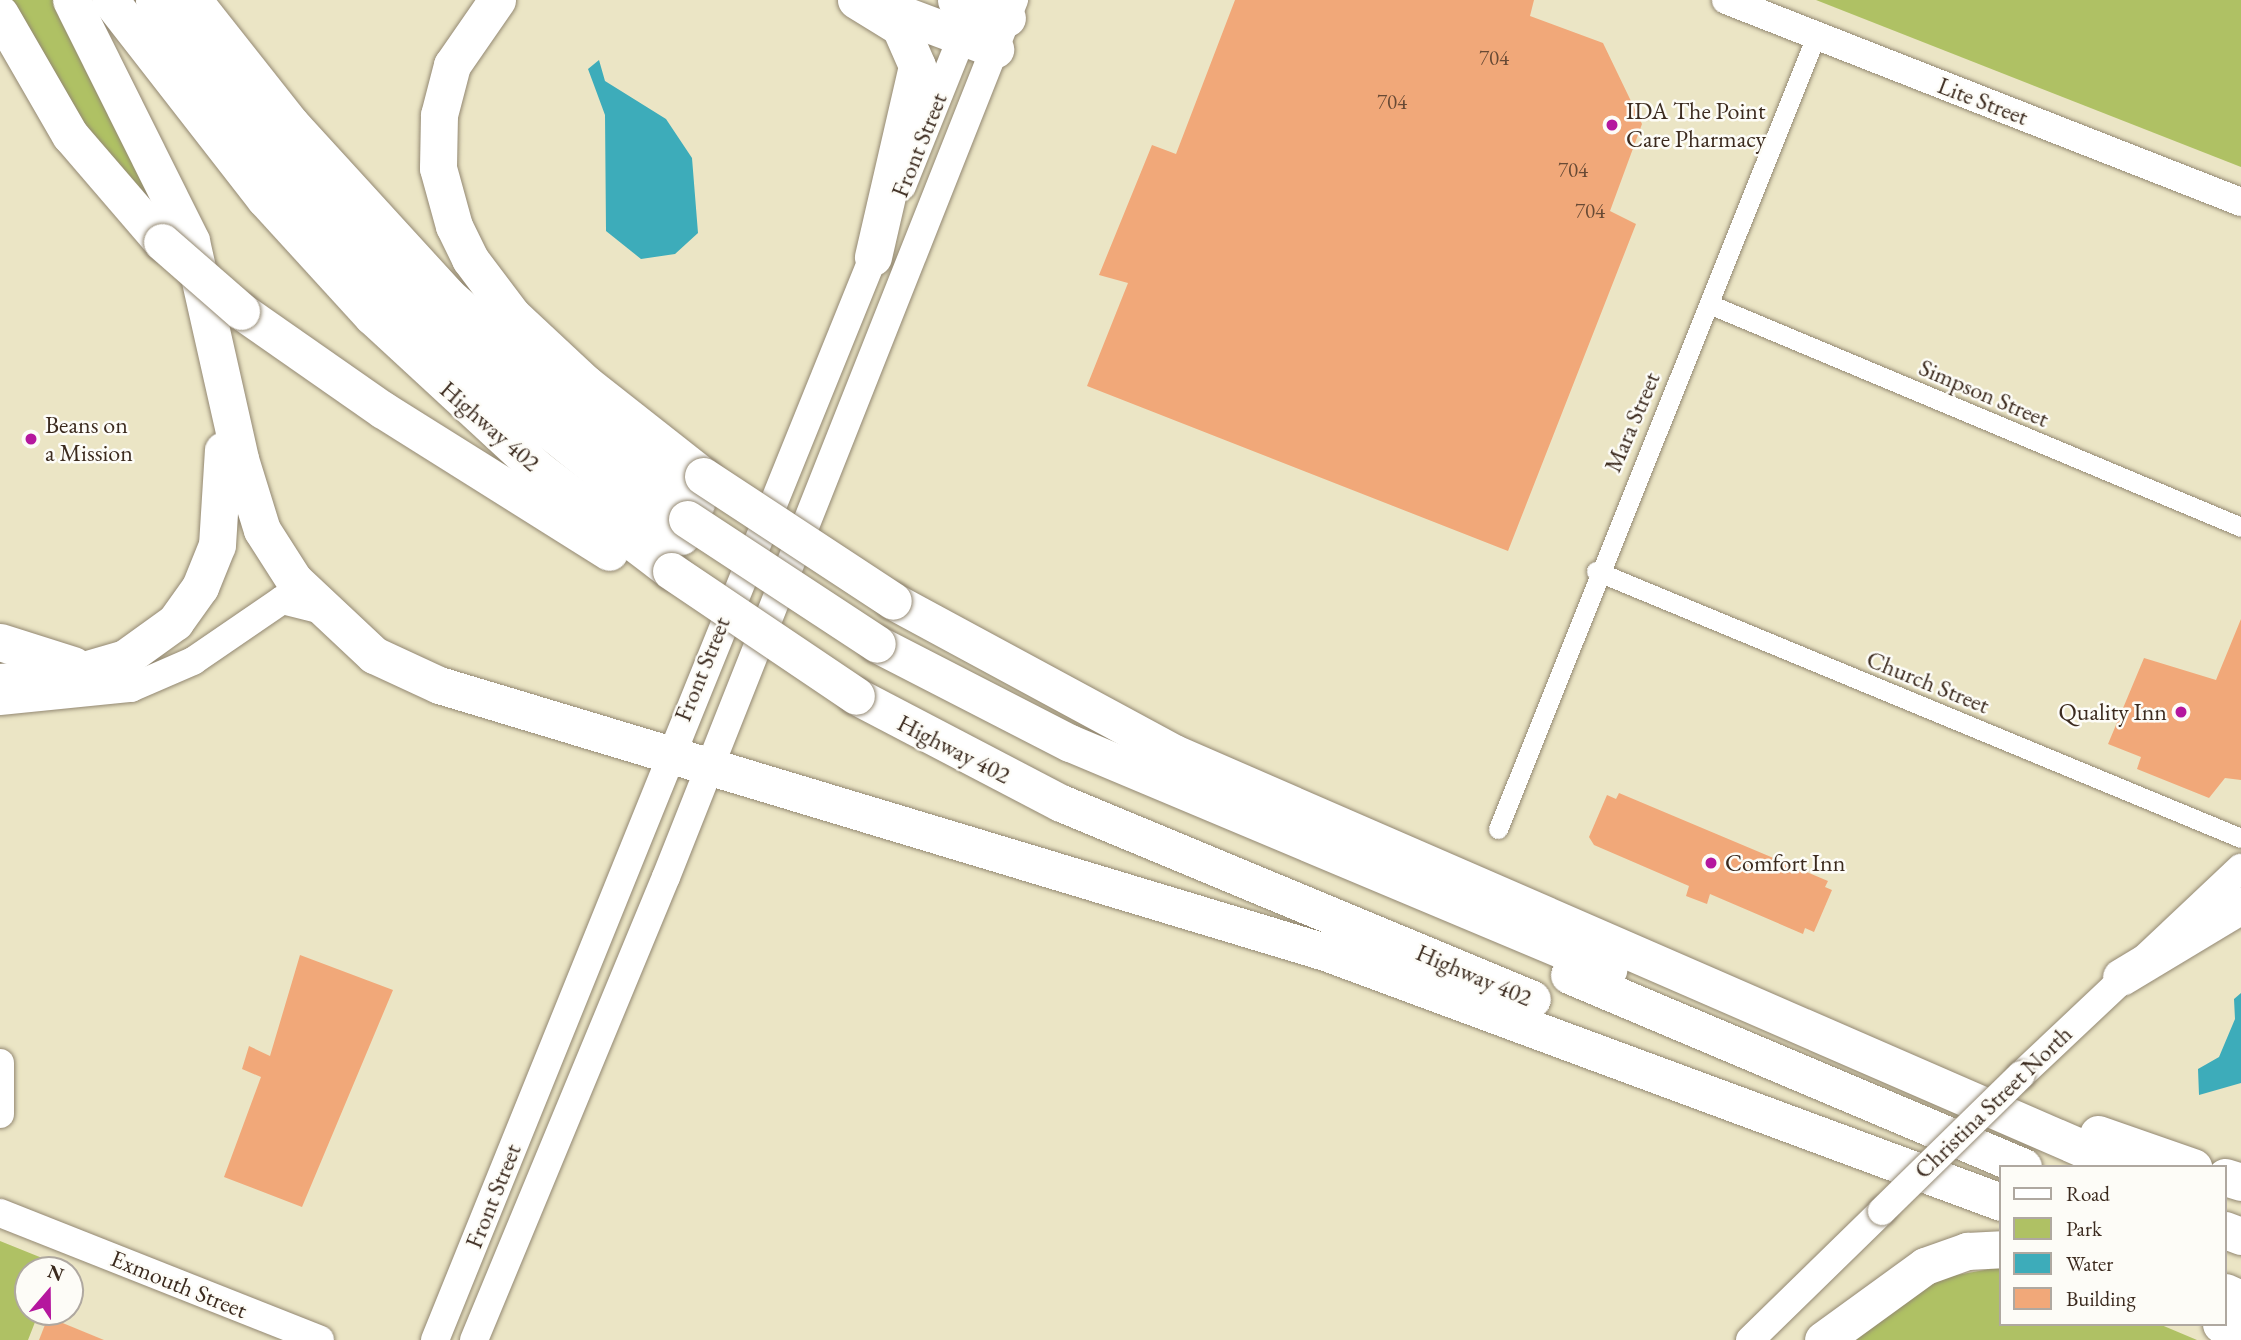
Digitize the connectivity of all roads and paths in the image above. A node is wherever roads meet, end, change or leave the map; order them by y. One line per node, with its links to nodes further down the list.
1 (71, 0): 16 (highway)
2 (110, 0): 20 (highway, Highway 402)
3 (154, 0): 17 (highway)
4 (173, 0): 17 (highway, Highway 402)
5 (193, 0): 17 (highway)
6 (497, 0): 17 (highway)
7 (856, 0): 14 (highway)
8 (863, 0): 11 (highway)
9 (1726, 0): 12 (main road, Lite Street)
10 (0, 14): 20 (highway, bridge)
11 (984, 16): 14 (main road, Front Street); 28 (main road, Front Street)
12 (1816, 36): 13 (main road, Lite Street); 15 (street, Mara Street)
13 (2241, 202)
14 (873, 257): 27 (main road, Front Street)
15 (1709, 304): 18 (street, Simpson Street); 19 (street, Mara Street)
16 (221, 365): 21 (highway); 24 (highway)
17 (692, 508): 22 (highway, Highway 402, bridge)
18 (2241, 527)
19 (1596, 571): 29 (street, Mara Street); 30 (street, Church Street)
20 (667, 579): 41 (highway, Highway 402, bridge)
21 (319, 609): 26 (main road); 27 (highway)
22 (881, 633): 35 (highway); 37 (highway); 38 (highway, Highway 402)
23 (0, 642): 24 (highway)
24 (106, 664): 25 (highway)
25 (0, 682)
26 (0, 701)
27 (667, 753): 28 (highway); 46 (main road, Front Street)
28 (711, 765): 42 (highway); 47 (main road, Front Street)
29 (1498, 829)
30 (2241, 838)
31 (2241, 868): 33 (main road, Christina Street North)
32 (2241, 905): 33 (highway)
33 (2121, 977): 48 (main road, Christina Street North, bridge)
34 (0, 1063): 36 (main road)
35 (1927, 1076): 39 (highway); 40 (highway)
36 (0, 1114)
37 (2017, 1165)
38 (2071, 1165)
39 (2120, 1165)
40 (2187, 1165)
41 (2000, 1199)
42 (2000, 1199)
43 (0, 1213): 45 (main road, Exmouth Street)
44 (2000, 1249): 49 (highway)
45 (320, 1340)
46 (435, 1340)
47 (474, 1340)
48 (1750, 1340)
49 (1823, 1340)

